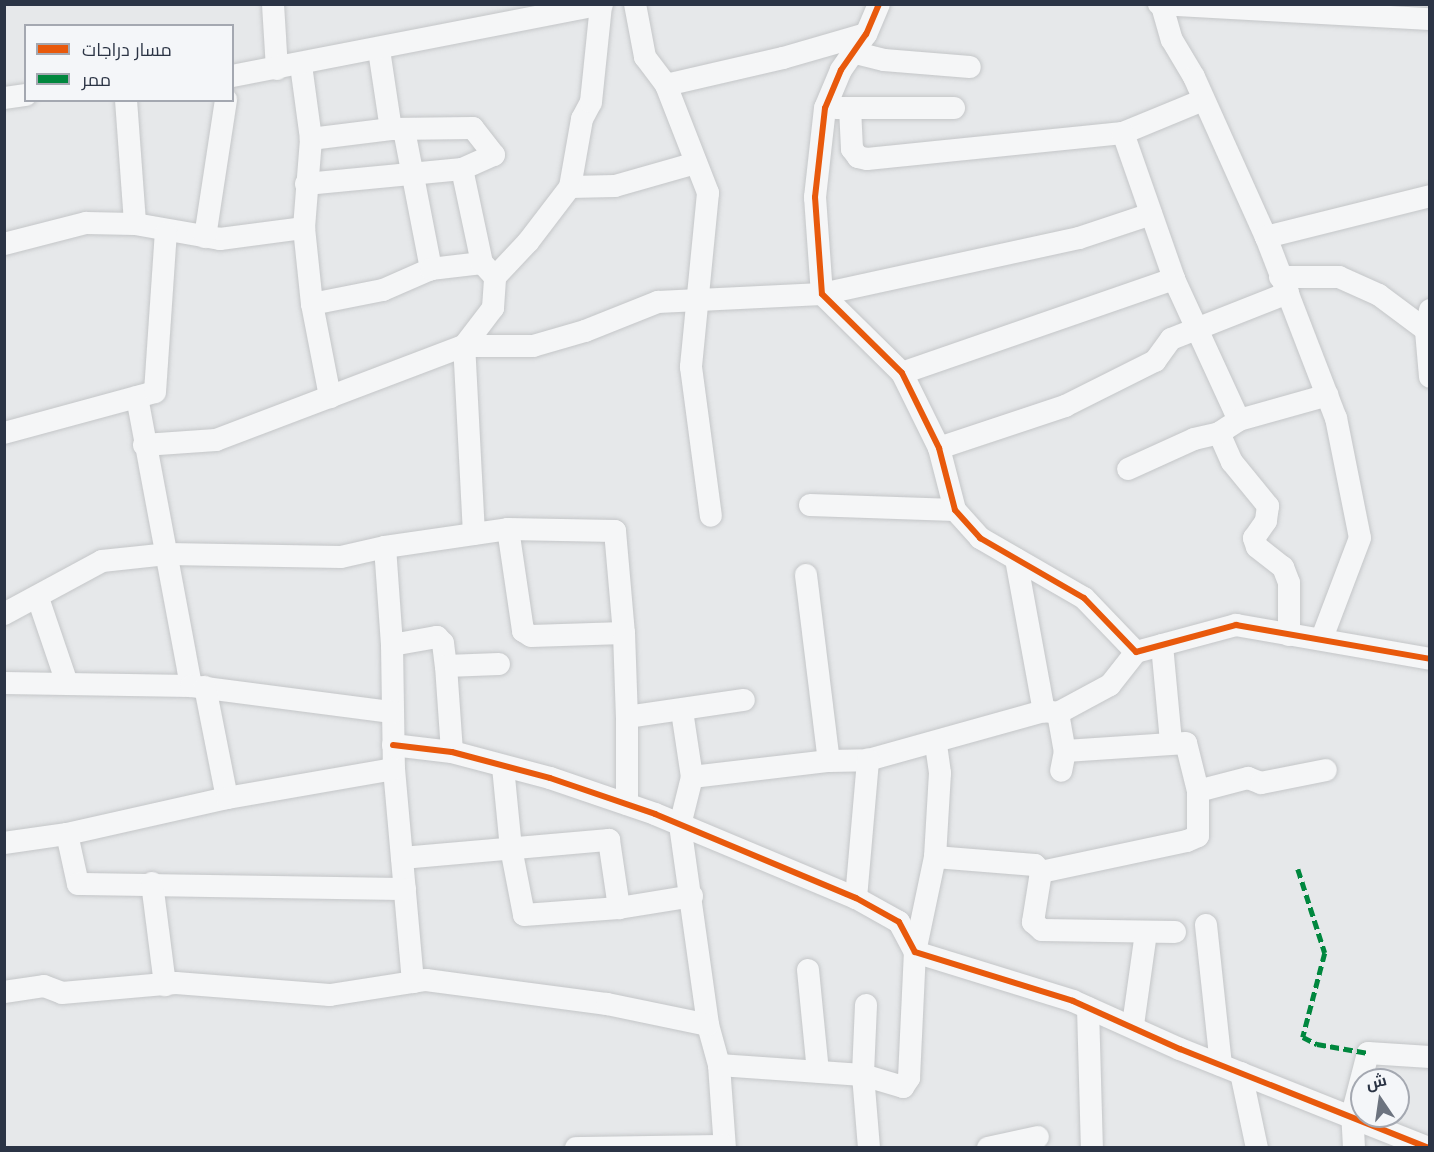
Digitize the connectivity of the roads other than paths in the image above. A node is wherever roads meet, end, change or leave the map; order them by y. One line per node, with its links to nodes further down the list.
1 (273, 4): 13 (street)
2 (635, 4): 15 (street)
3 (879, 4): 8 (street)
4 (602, 5): 6 (street); 31 (street)
5 (1161, 5): 7 (street); 18 (street)
6 (508, 14): 9 (street)
7 (1430, 19)
8 (866, 34): 10 (street); 15 (street)
9 (379, 50): 11 (street); 24 (street)
10 (852, 52): 12 (street); 21 (street)
11 (301, 65): 13 (street); 26 (street)
12 (970, 67)
13 (277, 69): 14 (street)
14 (234, 76)
15 (666, 85): 27 (street)
16 (24, 95): 17 (street)
17 (4, 98)
18 (1203, 100): 25 (street); 38 (street)
19 (126, 102): 34 (street)
20 (226, 102): 37 (street)
21 (825, 108): 22 (street); 44 (street)
22 (850, 108): 23 (street); 25 (street)
23 (954, 108)
24 (398, 130): 26 (street); 28 (street); 29 (street)
25 (1123, 133): 33 (street)
26 (311, 139): 30 (street)
27 (696, 163): 31 (street); 45 (street)
28 (462, 169): 29 (street); 41 (street)
29 (411, 176): 30 (street); 40 (street)
30 (306, 184): 35 (street)
31 (570, 187): 41 (street)
32 (1430, 196): 38 (street)
33 (1150, 214): 42 (street); 44 (street)
34 (135, 224): 36 (street); 39 (street)
35 (304, 228): 37 (street); 46 (street)
36 (166, 232): 37 (street); 53 (street)
37 (205, 237)
38 (1266, 237): 43 (street)
39 (4, 244)
40 (431, 269): 41 (street); 46 (street)
41 (488, 270): 49 (street)
42 (1174, 279): 48 (street); 50 (street)
43 (1284, 285): 47 (street); 48 (street); 52 (street)
44 (822, 294): 45 (street); 50 (street)
45 (697, 298): 49 (street); 63 (street)
46 (312, 304): 54 (street)
47 (1428, 324): 51 (street)
48 (1200, 328): 55 (street); 59 (street)
49 (464, 346): 54 (street); 65 (street)
50 (902, 374): 59 (street)
51 (1430, 377)
52 (1328, 395): 55 (street); 74 (street)
53 (137, 397): 56 (street); 58 (street)
54 (330, 397): 58 (street)
55 (1239, 420): 57 (street)
56 (4, 433)
57 (1220, 433): 60 (street); 73 (street)
58 (144, 445): 67 (street)
59 (939, 448): 62 (street)
60 (1128, 469)
61 (810, 505): 62 (street)
62 (955, 510): 68 (street)
63 (711, 516)
64 (508, 529): 65 (street); 72 (street); 72 (street)
65 (474, 534): 66 (street)
66 (385, 547): 67 (street); 75 (street)
67 (167, 554): 70 (street); 83 (street)
68 (1016, 559): 77 (street); 87 (street)
69 (806, 575): 93 (street)
70 (38, 598): 71 (street); 82 (street)
71 (4, 614)
72 (624, 633): 88 (street)
73 (1289, 635): 74 (street); 76 (street)
74 (1322, 638): 78 (street)
75 (393, 645): 80 (street); 86 (street)
76 (1162, 645): 77 (street); 89 (street)
77 (1136, 652): 87 (street)
78 (1430, 659)
79 (499, 664): 80 (street)
80 (446, 666): 92 (street)
81 (4, 683): 82 (street)
82 (67, 683): 83 (street)
83 (198, 687): 86 (street); 100 (street)
84 (744, 700): 85 (street)
85 (682, 711): 88 (street); 98 (street)
86 (392, 712): 91 (street)
87 (1051, 712): 89 (street); 90 (street)
88 (627, 717): 101 (street)
89 (1171, 742): 99 (street)
90 (936, 743): 94 (street); 106 (street)
91 (393, 745): 92 (street); 96 (street)
92 (452, 752): 95 (street)
93 (829, 760): 94 (street); 98 (street)
94 (868, 760): 112 (street)
95 (503, 767): 101 (street); 105 (street)
96 (394, 769): 100 (street); 107 (street)
97 (1326, 770): 99 (street)
98 (692, 777): 102 (street)
99 (1198, 791): 108 (street)
100 (227, 798): 103 (street)
101 (627, 804): 102 (street)
102 (680, 825): 111 (street); 112 (street)
103 (67, 834): 104 (street); 109 (street)
104 (4, 843)
105 (511, 848): 107 (street); 113 (street); 113 (street)
106 (935, 857): 108 (street); 117 (street)
107 (402, 858): 110 (street)
108 (1041, 872): 115 (street)
109 (152, 883): 110 (street); 120 (street)
110 (405, 889): 119 (street)
111 (692, 896): 113 (street); 124 (street)
112 (856, 897): 117 (street)
113 (619, 908)
114 (1206, 925): 129 (street)
115 (1146, 932): 116 (street); 125 (street)
116 (1175, 932)
117 (915, 952): 123 (street); 131 (street)
118 (808, 970): 130 (street)
119 (413, 982): 120 (street); 124 (street)
120 (165, 985): 121 (street)
121 (4, 992)
122 (866, 1005): 131 (street)
123 (1088, 1008): 125 (street); 141 (street)
124 (708, 1024): 127 (street)
125 (1132, 1025): 129 (street)
126 (1430, 1057): 128 (street)
127 (719, 1065): 130 (street); 137 (street)
128 (1364, 1068)
129 (1231, 1069): 132 (street); 133 (street)
130 (818, 1072): 131 (street)
131 (863, 1075): 139 (street)
132 (1350, 1114)
133 (1249, 1121): 142 (street); 143 (street)
134 (1353, 1128): 144 (street)
135 (1382, 1128): 145 (street)
136 (1038, 1137): 140 (street)
137 (725, 1147): 138 (street)
138 (576, 1148)
139 (869, 1148)
140 (988, 1148)
141 (1092, 1148)
142 (1238, 1148)
143 (1257, 1148)
144 (1354, 1148)
145 (1429, 1148)

